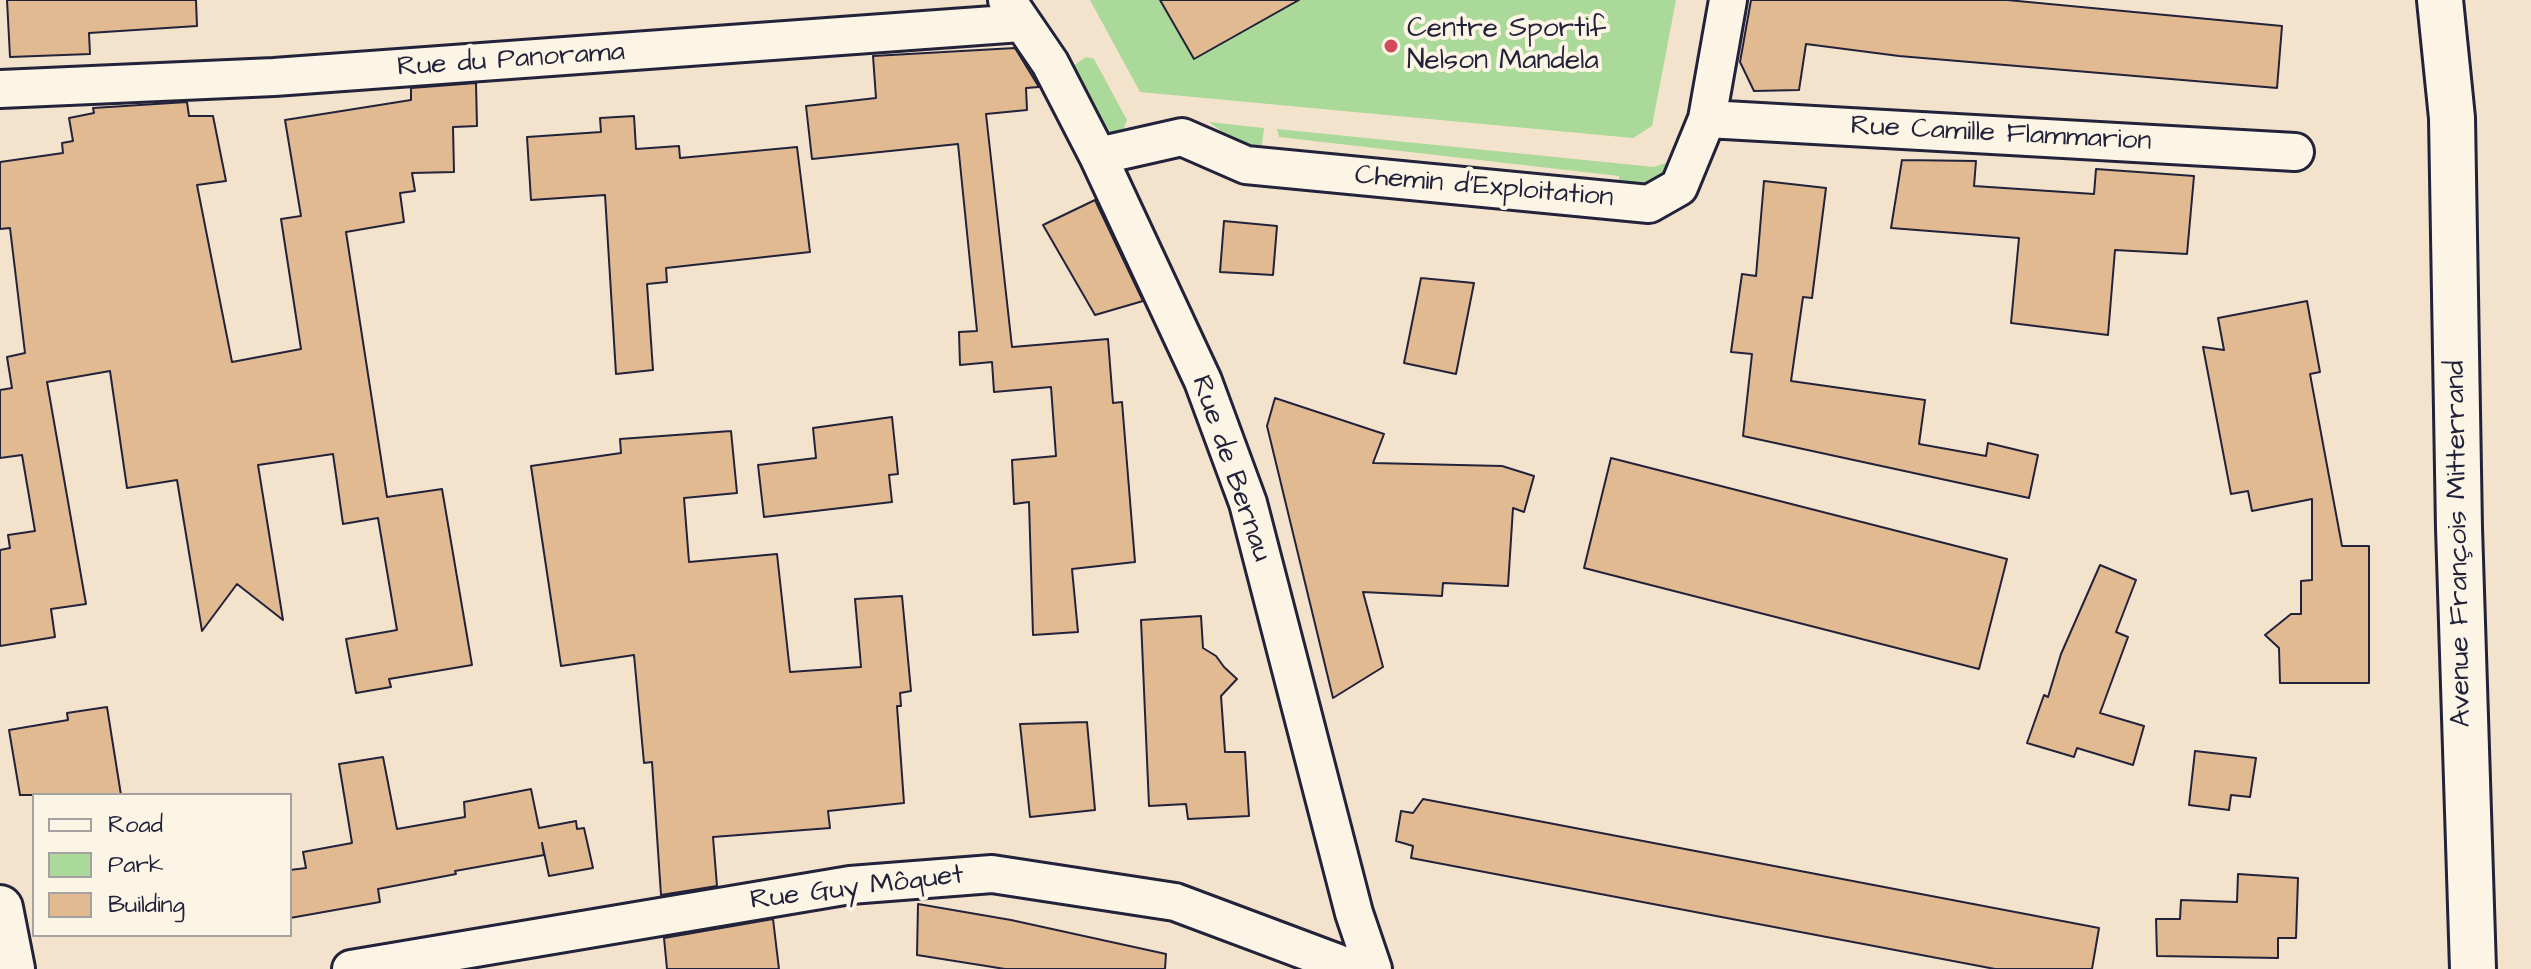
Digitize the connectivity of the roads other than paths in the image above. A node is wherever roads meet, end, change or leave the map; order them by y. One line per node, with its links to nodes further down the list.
1 (1728, 0): 7 (street, Chemin d'Exploitation)
2 (2440, 0): 6 (main road, Avenue François Mitterrand)
3 (2469, 0): 6 (main road, Avenue François Mitterrand)
4 (1019, 8): 5 (street, Rue du Panorama); 9 (street, Rue de Bernau)
5 (0, 89)
6 (2452, 118): 15 (main road, Avenue François Mitterrand)
7 (1707, 119): 8 (street, Rue Camille Flammarion); 9 (street, Chemin d'Exploitation)
8 (2295, 152)
9 (1098, 156): 14 (street, Rue de Bernau)
10 (0, 908): 11 (main road)
11 (12, 969)
12 (351, 969): 13 (street, Rue Guy Môquet)
13 (1354, 969)
14 (1373, 969)
15 (2473, 969)

